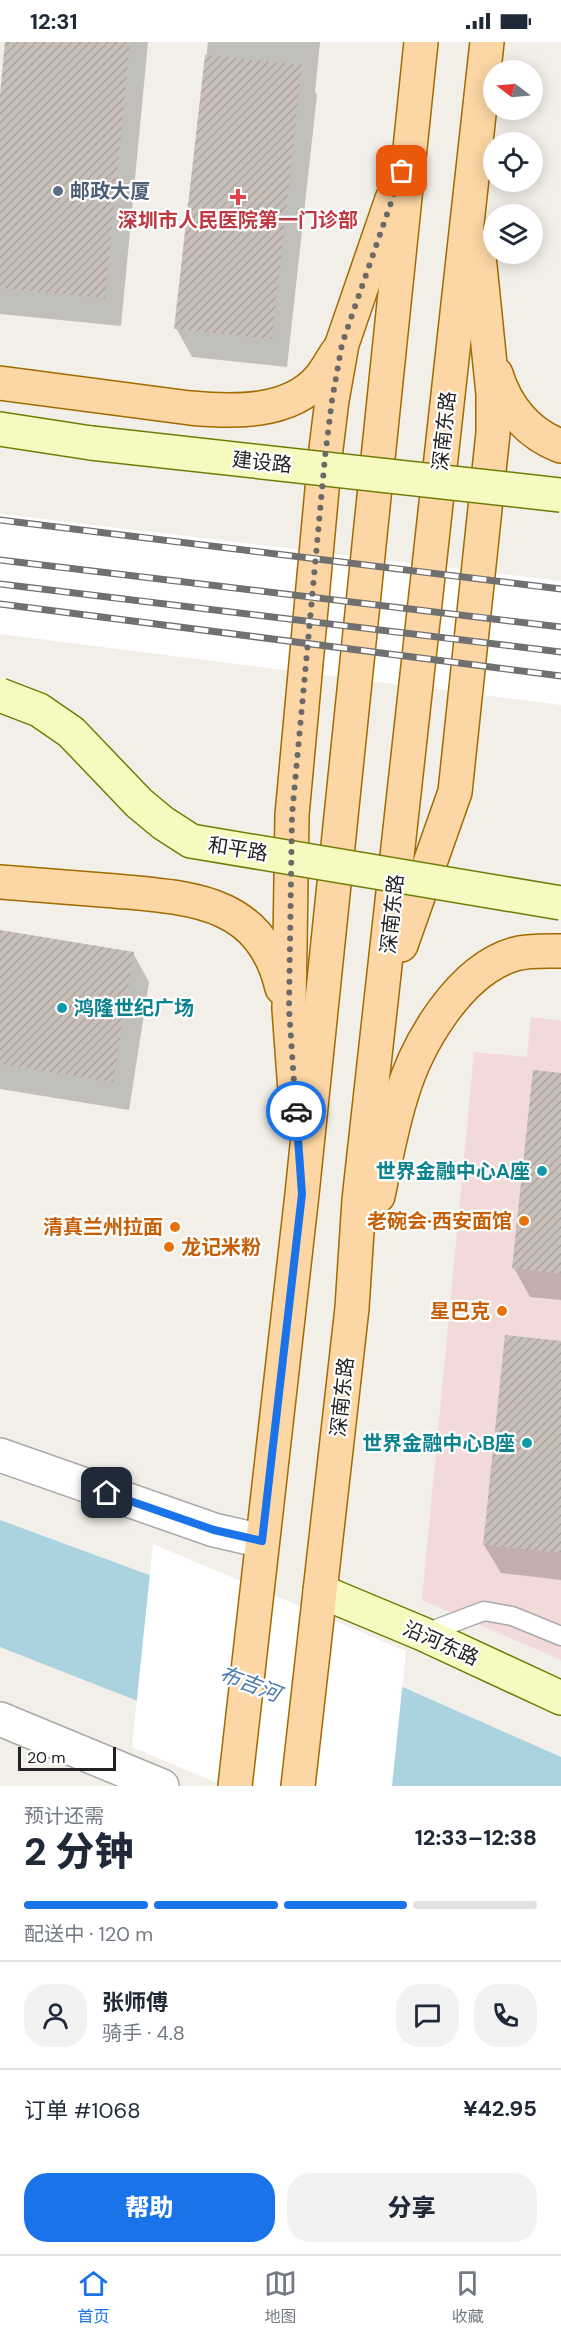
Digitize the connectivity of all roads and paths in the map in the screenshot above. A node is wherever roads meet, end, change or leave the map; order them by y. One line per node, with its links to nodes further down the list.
1 (421, 42): 3 (main road)
2 (487, 42): 4 (main road, 深南东路)
3 (409, 149): 5 (main road); 17 (main road)
4 (472, 182): 6 (main road); 15 (main road, 深南东路)
5 (342, 344): 7 (main road); 16 (main road)
6 (489, 346): 9 (main road); 15 (main road)
7 (0, 383)
8 (0, 429): 10 (main road, 建设路, bridge)
9 (561, 446)
10 (561, 495)
11 (0, 695): 13 (main road, 和平路, bridge)
12 (0, 882): 16 (main road)
13 (561, 903)
14 (561, 951): 18 (main road)
15 (382, 997): 18 (main road, 深南东路)
16 (289, 1009): 17 (main road)
17 (302, 1194): 20 (main road)
18 (352, 1308): 21 (main road, 深南东路)
19 (0, 1455): 20 (street)
20 (262, 1541): 26 (main road)
21 (318, 1605): 22 (main road, 沿河东路); 28 (main road, 深南东路)
22 (423, 1634): 23 (lane); 24 (main road, 沿河东路)
23 (561, 1636)
24 (561, 1698)
25 (0, 1719): 27 (street)
26 (235, 1784)
27 (162, 1786)
28 (298, 1786)

